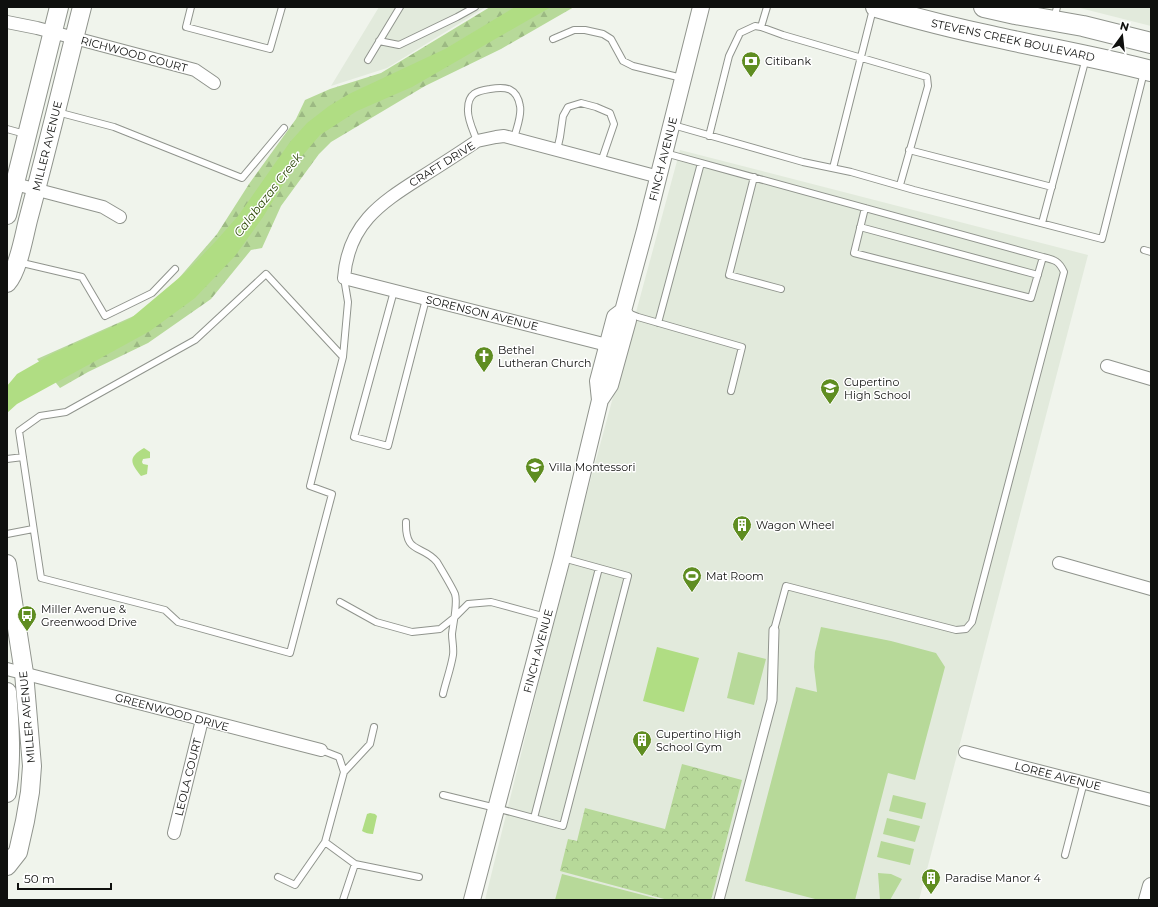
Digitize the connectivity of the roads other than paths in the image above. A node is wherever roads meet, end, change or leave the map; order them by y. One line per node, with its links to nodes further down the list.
1 (59, 7): 14 (main road, MILLER AVENUE)
2 (82, 7): 15 (main road, MILLER AVENUE)
3 (191, 7): 4 (lane)
4 (282, 7)
5 (400, 7): 17 (lane)
6 (475, 7): 17 (lane)
7 (701, 7): 23 (street, FINCH AVENUE)
8 (767, 7): 13 (lane)
9 (875, 7): 19 (main road, STEVENS CREEK BOULEVARD); 20 (lane)
10 (984, 7): 11 (main road)
11 (1056, 14): 18 (main road)
12 (7, 22): 14 (street, RICHWOOD COURT)
13 (761, 26): 20 (lane); 30 (lane)
14 (52, 32): 15 (street, RICHWOOD COURT); 29 (main road, MILLER AVENUE)
15 (74, 38): 24 (street, RICHWOOD COURT); 25 (main road, MILLER AVENUE)
16 (553, 39): 23 (lane)
17 (379, 41): 21 (lane)
18 (1151, 43)
19 (1086, 55): 22 (main road, STEVENS CREEK BOULEVARD); 43 (lane)
20 (861, 57): 34 (lane); 38 (lane)
21 (368, 60)
22 (1148, 70): 48 (lane)
23 (683, 78): 26 (street, FINCH AVENUE)
24 (214, 82)
25 (56, 111): 27 (lane); 44 (main road, MILLER AVENUE)
26 (671, 124): 30 (lane); 35 (street, FINCH AVENUE)
27 (284, 128)
28 (7, 129): 29 (lane)
29 (27, 134): 41 (main road, MILLER AVENUE)
30 (709, 136): 38 (lane)
31 (514, 139): 32 (street, CRAFT DRIVE); 32 (lane); 33 (street, CRAFT DRIVE)
32 (477, 142): 56 (street, CRAFT DRIVE)
33 (557, 150): 36 (street, CRAFT DRIVE); 36 (lane)
34 (910, 150): 42 (lane); 43 (lane)
35 (664, 153): 37 (lane); 39 (street, FINCH AVENUE)
36 (601, 162): 39 (street, CRAFT DRIVE)
37 (701, 163): 40 (lane); 62 (lane)
38 (833, 168): 42 (lane)
39 (659, 177): 61 (street, FINCH AVENUE)
40 (754, 177): 45 (lane); 58 (lane)
41 (15, 184): 44 (street); 46 (main road, MILLER AVENUE)
42 (900, 185): 48 (lane)
43 (1052, 187): 48 (lane)
44 (36, 189): 47 (street); 53 (main road, MILLER AVENUE)
45 (865, 208): 49 (lane); 52 (lane)
46 (7, 215)
47 (120, 217)
48 (1042, 223)
49 (860, 227): 55 (lane); 55 (lane)
50 (1144, 250): 51 (lane)
51 (1151, 252)
52 (1044, 257): 55 (lane); 81 (lane)
53 (17, 262): 54 (lane); 57 (main road, MILLER AVENUE)
54 (175, 269)
55 (1038, 275)
56 (344, 278): 59 (street, SORENSON AVENUE); 64 (lane)
57 (7, 283)
58 (781, 289)
59 (394, 290): 60 (street, SORENSON AVENUE); 60 (lane)
60 (426, 299): 63 (street, SORENSON AVENUE)
61 (623, 311): 62 (lane); 63 (street, FINCH AVENUE)
62 (658, 323): 67 (lane)
63 (614, 347): 73 (street, FINCH AVENUE)
64 (343, 357): 68 (lane); 71 (lane)
65 (1107, 366): 66 (street)
66 (1151, 379)
67 (731, 391)
68 (23, 457): 69 (lane); 71 (lane)
69 (7, 459)
70 (406, 522): 79 (lane)
71 (34, 529): 72 (lane)
72 (7, 534)
73 (562, 558): 76 (lane); 80 (street, FINCH AVENUE)
74 (1059, 562): 77 (street)
75 (7, 564): 83 (main road, MILLER AVENUE)
76 (599, 568): 96 (lane); 96 (lane)
77 (1151, 589)
78 (340, 602): 79 (lane)
79 (455, 617): 80 (lane); 85 (lane)
80 (546, 617): 95 (street, FINCH AVENUE)
81 (774, 630): 107 (street)
82 (7, 669): 83 (street, GREENWOOD DRIVE)
83 (24, 673): 86 (street, GREENWOOD DRIVE); 101 (main road, MILLER AVENUE)
84 (7, 692): 92 (main road, MILLER AVENUE)
85 (443, 694)
86 (202, 720): 88 (street, GREENWOOD DRIVE); 97 (street, LEOLA COURT)
87 (374, 727): 90 (lane)
88 (321, 750): 90 (lane)
89 (965, 752): 91 (street, LOREE AVENUE)
90 (344, 772): 98 (lane)
91 (1084, 782): 94 (street, LOREE AVENUE); 99 (lane)
92 (7, 793)
93 (442, 795): 95 (lane)
94 (1151, 800)
95 (496, 808): 96 (lane); 106 (street, FINCH AVENUE)
96 (534, 818)
97 (174, 833)
98 (325, 842): 100 (lane); 102 (lane)
99 (1065, 855)
100 (355, 864): 103 (lane); 105 (lane)
101 (7, 866)
102 (278, 877)
103 (419, 877)
104 (1151, 886): 108 (street)
105 (343, 900)
106 (472, 900)
107 (719, 900)
108 (1147, 900)

